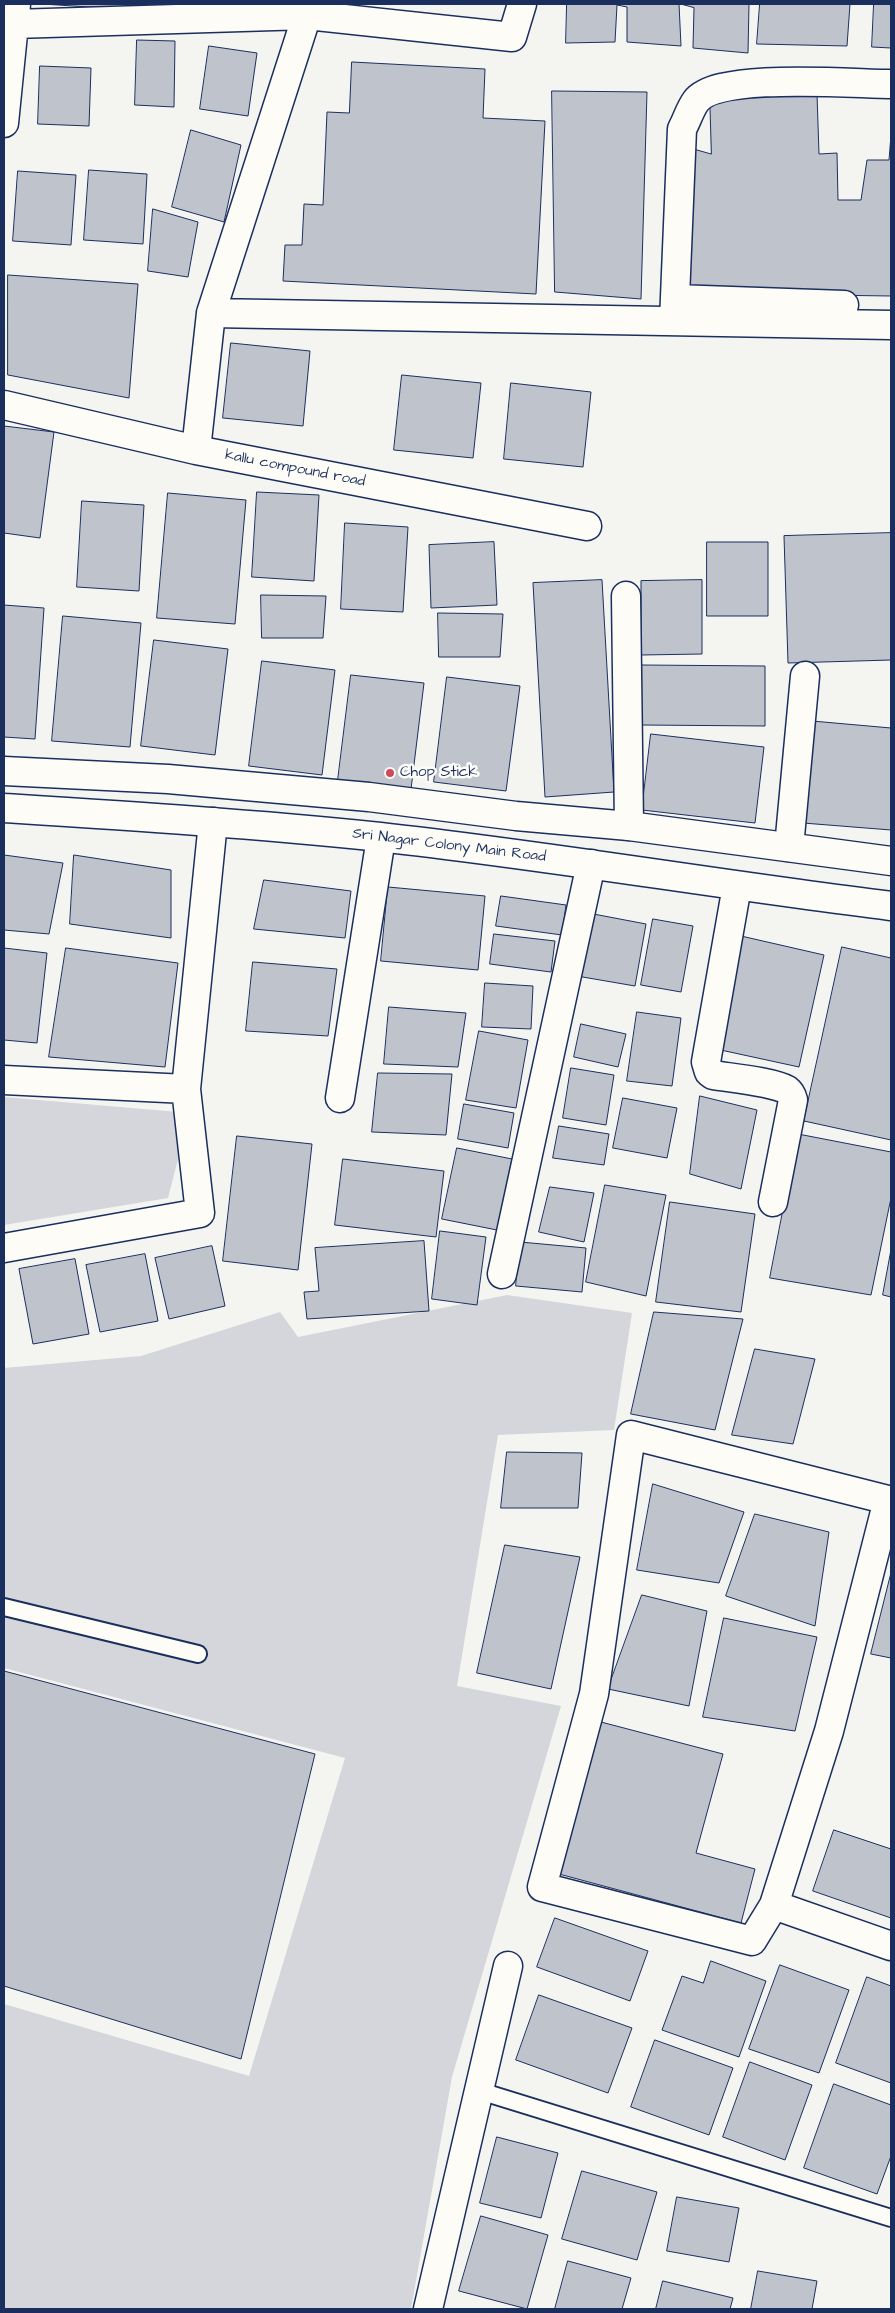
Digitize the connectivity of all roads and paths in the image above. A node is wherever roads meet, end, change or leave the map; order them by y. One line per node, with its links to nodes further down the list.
1 (522, 4): 3 (street)
2 (15, 14): 3 (street); 5 (street)
3 (307, 15): 8 (street)
4 (891, 84): 7 (street)
5 (4, 123)
6 (891, 307): 7 (street)
7 (675, 310): 8 (street); 9 (street)
8 (211, 313): 11 (street)
9 (891, 324)
10 (4, 405): 11 (street, kallu compound road)
11 (196, 450): 12 (street, kallu compound road)
12 (587, 526)
13 (626, 596): 18 (street)
14 (805, 676): 20 (street)
15 (4, 771): 18 (street)
16 (4, 808): 17 (street, Sri Nagar Colony Main Road)
17 (214, 822): 19 (street, Sri Nagar Colony Main Road); 26 (street)
18 (629, 826): 20 (street)
19 (381, 838): 22 (street, Sri Nagar Colony Main Road); 27 (street)
20 (789, 847): 21 (street)
21 (891, 861)
22 (591, 864): 23 (street, Sri Nagar Colony Main Road); 30 (street)
23 (737, 886): 24 (street, Sri Nagar Colony Main Road); 28 (street)
24 (891, 906)
25 (4, 1080): 26 (street)
26 (186, 1089): 29 (street)
27 (340, 1098)
28 (773, 1202)
29 (4, 1248)
30 (502, 1274)
31 (4, 1607): 32 (lane)
32 (198, 1654)
33 (774, 1905): 33 (street); 34 (street)
34 (891, 1946)
35 (508, 1966): 36 (street)
36 (480, 2090): 37 (lane); 38 (street)
37 (891, 2218)
38 (428, 2309)

